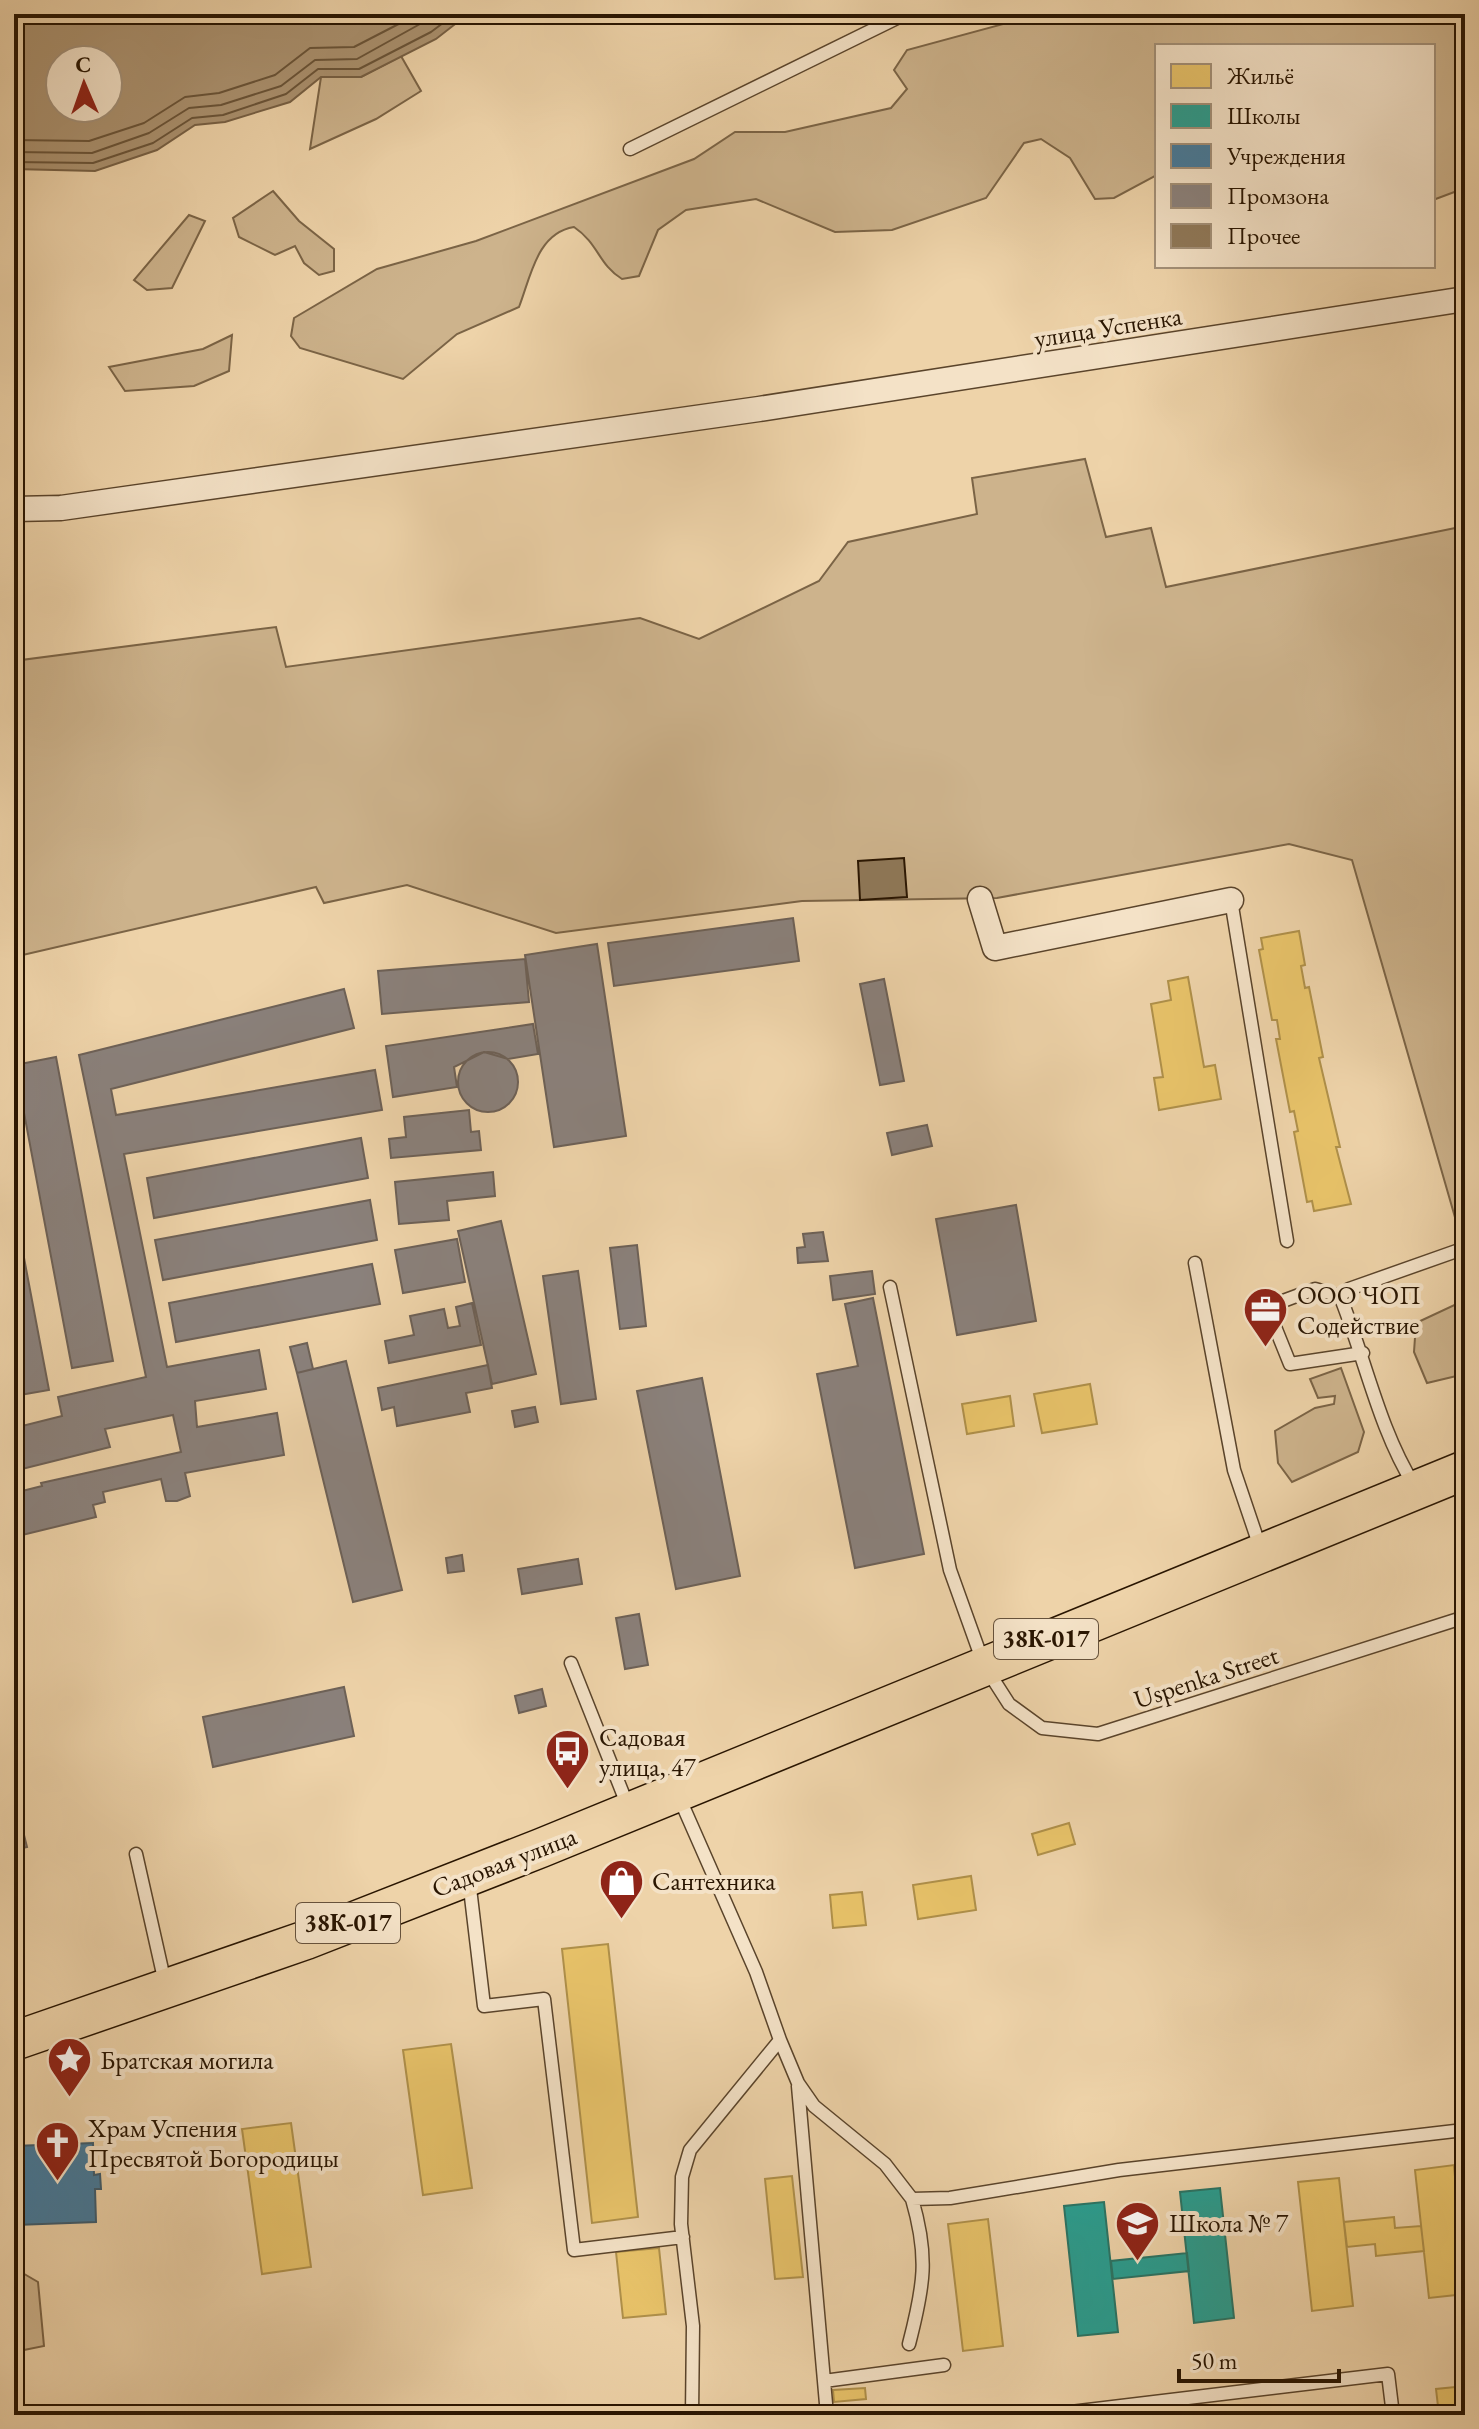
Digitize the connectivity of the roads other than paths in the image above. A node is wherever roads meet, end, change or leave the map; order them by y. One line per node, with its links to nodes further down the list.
1 (905, 14): 2 (lane)
2 (630, 149)
3 (1465, 299): 4 (street, улица Успенка)
4 (14, 509)
5 (980, 899): 6 (street)
6 (1231, 900): 7 (lane)
7 (1287, 1241)
8 (1465, 1248): 11 (lane)
9 (1195, 1263): 15 (lane)
10 (890, 1287): 18 (lane, Uspenka Street)
11 (1340, 1296): 12 (lane); 12 (lane)
12 (1363, 1353): 14 (lane)
13 (1465, 1470): 14 (main road, 38К-017)
14 (1418, 1491): 15 (main road, 38К-017)
15 (1262, 1554): 18 (main road, 38К-017)
16 (1465, 1617): 18 (lane, Uspenka Street)
17 (571, 1663): 20 (lane)
18 (984, 1665): 19 (main road, 38К-017)
19 (677, 1794): 20 (main road, Садовая улица / 38К-017); 24 (lane)
20 (630, 1812): 22 (main road, Садовая улица / 38К-017)
21 (136, 1854): 23 (lane)
22 (468, 1876): 23 (main road, Садовая улица / 38К-017); 29 (lane)
23 (166, 1990): 25 (main road, Садовая улица / 38К-017)
24 (780, 2040): 26 (lane); 29 (lane)
25 (14, 2041)
26 (798, 2083): 28 (lane); 32 (lane)
27 (1465, 2133): 28 (lane)
28 (912, 2199): 30 (lane)
29 (683, 2237): 34 (lane)
30 (909, 2344)
31 (944, 2365): 32 (lane)
32 (824, 2381): 35 (lane)
33 (1095, 2412): 36 (lane); 37 (lane)
34 (692, 2415)
35 (827, 2415)
36 (1046, 2415)
37 (1393, 2415)

